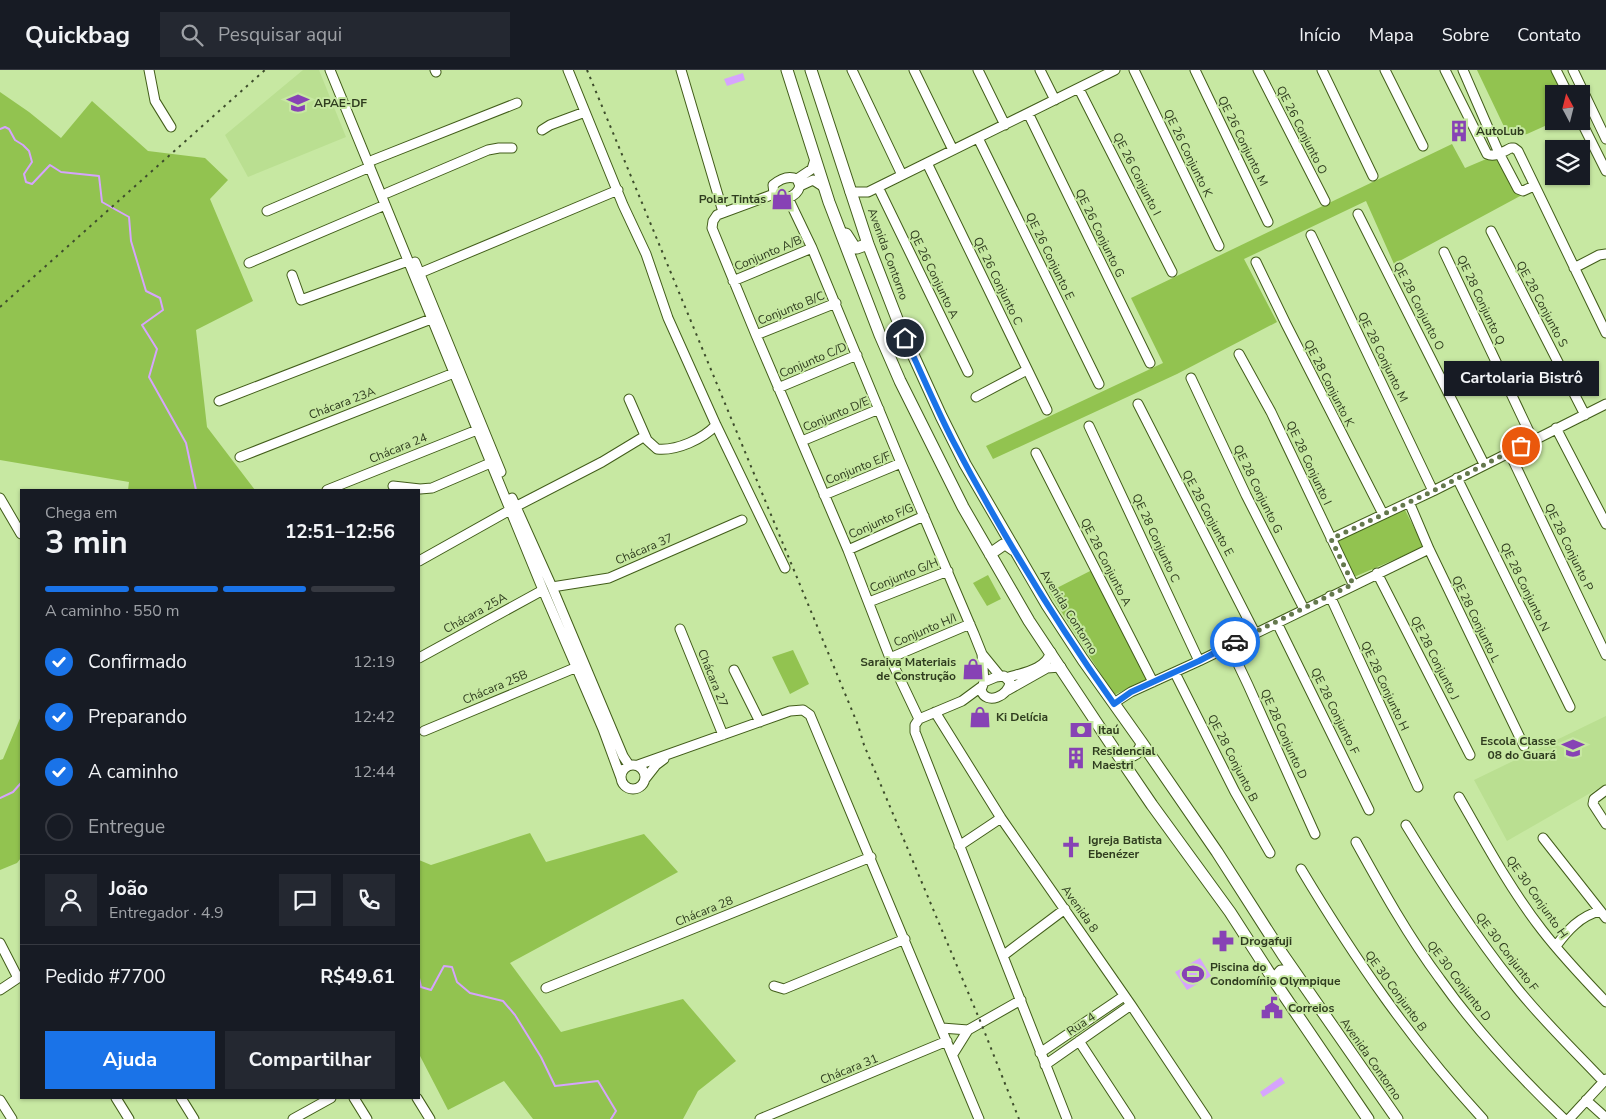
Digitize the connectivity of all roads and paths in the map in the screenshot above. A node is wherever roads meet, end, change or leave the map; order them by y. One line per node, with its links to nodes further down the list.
1 (149, 70): 31 (street)
2 (330, 70): 42 (street)
3 (336, 70): 42 (street)
4 (568, 70): 28 (street)
5 (681, 70): 59 (street)
6 (787, 70): 40 (main road)
7 (811, 70): 51 (main road, Avenida Contorno)
8 (852, 70): 44 (street)
9 (914, 70): 38 (street)
10 (978, 70): 30 (street)
11 (1040, 70): 26 (street)
12 (1116, 70): 21 (street)
13 (1134, 70): 67 (street, QE 26 Conjunto K)
14 (1196, 70): 62 (street, QE 26 Conjunto M)
15 (1258, 70): 56 (street, QE 26 Conjunto O)
16 (1322, 70): 45 (street)
17 (1385, 70): 36 (street)
18 (1445, 70): 24 (street)
19 (1556, 70): 23 (street)
20 (1573, 70): 35 (street)
21 (1104, 73): 25 (street)
22 (1465, 74): 24 (street); 39 (street)
23 (1564, 85)
24 (1453, 87): 39 (street)
25 (1079, 88): 26 (street); 75 (street, QE 26 Conjunto I)
26 (1055, 100): 29 (street)
27 (517, 103): 42 (street)
28 (585, 112): 32 (street); 50 (street)
29 (1028, 113): 30 (street); 85 (street, QE 26 Conjunto G)
30 (1005, 125): 34 (street)
31 (171, 126)
32 (542, 130)
33 (1586, 130): 43 (street)
34 (978, 138): 38 (street); 90 (street, QE 26 Conjunto E)
35 (1606, 139)
36 (1423, 146)
37 (512, 148): 53 (street)
38 (953, 150): 41 (street)
39 (1498, 154): 47 (street); 47 (street)
40 (815, 159): 46 (street); 48 (main road)
41 (927, 163): 44 (street); 86 (street, QE 26 Conjunto C)
42 (371, 164): 53 (street); 57 (street); 58 (street)
43 (1606, 171)
44 (902, 175): 49 (street)
45 (1373, 176)
46 (798, 182): 48 (street); 54 (street); 55 (street)
47 (1534, 186): 74 (street)
48 (824, 187): 63 (main road)
49 (878, 187): 52 (street); 87 (street, QE 26 Conjunto A)
50 (618, 190): 76 (street); 100 (street)
51 (850, 192): 52 (street); 60 (main road, Avenida Contorno)
52 (868, 192): 60 (street)
53 (387, 193): 76 (street)
54 (774, 194): 55 (street); 59 (street)
55 (788, 198): 68 (street)
56 (1325, 201)
57 (385, 205): 71 (street); 73 (street)
58 (267, 211)
59 (723, 212): 78 (street)
60 (858, 212): 66 (main road, Avenida Contorno)
61 (1358, 214): 112 (street, QE 28 Conjunto O)
62 (1268, 222)
63 (838, 226): 66 (main road); 132 (main road)
64 (1491, 231): 99 (street, QE 28 Conjunto S)
65 (1311, 235): 118 (street, QE 28 Conjunto M)
66 (868, 244): 131 (main road, Avenida Contorno)
67 (1219, 246)
68 (812, 248): 78 (street, Conjunto A/B); 79 (street)
69 (1444, 252): 105 (street, QE 28 Conjunto Q)
70 (1606, 254): 74 (street)
71 (408, 261): 77 (street); 80 (street)
72 (1256, 262): 123 (street, QE 28 Conjunto K)
73 (250, 263)
74 (1574, 268): 81 (street)
75 (1172, 272)
76 (420, 273): 110 (street)
77 (292, 275)
78 (733, 281): 82 (street)
79 (836, 303): 82 (street, Conjunto B/C); 83 (street)
80 (432, 319): 88 (street); 94 (street)
81 (1606, 334)
82 (756, 336): 91 (street)
83 (857, 354): 91 (street, Conjunto C/D); 97 (street)
84 (1239, 354): 128 (street, QE 28 Conjunto I)
85 (1150, 363)
86 (1027, 370): 92 (street); 98 (street, QE 26 Conjunto C)
87 (968, 372)
88 (454, 373): 103 (street); 109 (street, Chácara 23A)
89 (1191, 378): 142 (street, QE 28 Conjunto G)
90 (1099, 384)
91 (778, 388): 106 (street)
92 (976, 398)
93 (629, 399): 104 (street)
94 (219, 401)
95 (1138, 404): 146 (street, QE 28 Conjunto E)
96 (1606, 404): 99 (street)
97 (879, 409): 106 (street, Conjunto D/E); 111 (street)
98 (1047, 410)
99 (1585, 415): 102 (street)
100 (716, 425): 104 (street); 134 (street)
101 (1090, 426): 153 (street, QE 28 Conjunto C)
102 (1556, 428): 105 (street); 126 (street)
103 (477, 430): 110 (street); 115 (street, Chácara 24)
104 (645, 436): 122 (street)
105 (1533, 440): 107 (street)
106 (802, 441): 119 (street)
107 (1509, 452): 112 (street); 150 (street, QE 28 Conjunto P)
108 (1036, 453): 159 (street, QE 28 Conjunto A)
109 (240, 457)
110 (494, 462): 117 (street); 122 (street)
111 (901, 464): 119 (street, Conjunto E/F); 124 (street)
112 (1484, 464): 113 (street)
113 (1457, 478): 118 (street); 165 (street, QE 28 Conjunto N)
114 (393, 486): 116 (street)
115 (330, 489)
116 (413, 489)
117 (420, 490)
118 (1433, 491): 121 (street)
119 (824, 495): 130 (street)
120 (0, 498): 127 (street)
121 (1409, 502): 123 (street); 129 (street, QE 28 Conjunto L)
122 (513, 508): 133 (street); 138 (street); 139 (street)
123 (1383, 514): 128 (street)
124 (924, 516): 130 (street, Conjunto F/G); 135 (street)
125 (742, 520): 138 (street, Chácara 37)
126 (1606, 524)
127 (20, 532)
128 (1331, 539): 137 (street, QE 28 Conjunto I)
129 (1429, 549): 136 (street); 172 (street, QE 28 Conjunto L)
130 (848, 550): 141 (street)
131 (1014, 550): 132 (main road); 164 (main road, Avenida Contorno)
132 (990, 554): 148 (main road)
133 (420, 560)
134 (785, 568)
135 (948, 571): 141 (street, Conjunto G/H); 144 (street)
136 (1378, 573): 137 (street); 175 (street, QE 28 Conjunto J)
137 (1353, 584): 140 (street)
138 (552, 587): 176 (street)
139 (543, 590): 151 (street, Chácara 25A); 154 (street)
140 (1330, 596): 142 (street); 179 (street, QE 28 Conjunto H)
141 (869, 602): 152 (street)
142 (1304, 609): 143 (street)
143 (1277, 623): 146 (street); 182 (street, QE 28 Conjunto F)
144 (970, 624): 149 (street); 152 (street, Conjunto H/I)
145 (680, 630): 170 (street, Chácara 27)
146 (1255, 633): 147 (street)
147 (1229, 646): 153 (street); 186 (street, QE 28 Conjunto D)
148 (1051, 652): 155 (main road); 158 (street)
149 (982, 654): 158 (street); 160 (street)
150 (1606, 655)
151 (420, 657)
152 (890, 658): 167 (street)
153 (1199, 661): 157 (street)
154 (576, 667): 169 (street, Chácara 25B); 177 (street)
155 (1061, 667): 161 (street); 174 (main road)
156 (734, 670): 168 (street)
157 (1175, 672): 159 (street); 190 (street, QE 28 Conjunto B)
158 (1003, 677): 160 (street); 161 (street)
159 (1153, 682): 164 (street)
160 (983, 684): 162 (street); 163 (street)
161 (1008, 690): 162 (street)
162 (986, 698): 163 (street)
163 (962, 701): 166 (street)
164 (1114, 704): 171 (main road, Avenida Contorno)
165 (1570, 707)
166 (935, 712): 167 (street); 183 (street, Avenida 8)
167 (919, 719): 189 (street)
168 (760, 722): 170 (street); 191 (street)
169 (424, 731)
170 (723, 736): 173 (street)
171 (1142, 743): 174 (main road); 200 (main road, Avenida Contorno)
172 (1524, 746)
173 (670, 755): 176 (street); 178 (street)
174 (1118, 755): 201 (main road)
175 (1470, 755)
176 (634, 765): 177 (street); 178 (street)
177 (621, 778): 178 (street)
178 (645, 779)
179 (1418, 787)
180 (1606, 790): 184 (street)
181 (1459, 797): 198 (street, QE 30 Conjunto H)
182 (1369, 810)
183 (1001, 818): 189 (street); 193 (street, Avenida 8)
184 (1606, 824)
185 (1406, 825): 222 (street, QE 30 Conjunto F)
186 (1315, 834)
187 (1543, 838): 194 (street)
188 (1356, 842): 245 (street, QE 30 Conjunto D)
189 (958, 846): 199 (street)
190 (1270, 854)
191 (871, 857): 196 (street); 206 (street, Chácara 28)
192 (1301, 868): 244 (street, QE 30 Conjunto B)
193 (1065, 909): 199 (street); 208 (street, Avenida 8)
194 (1600, 911): 195 (street); 198 (street)
195 (1606, 918)
196 (905, 939): 205 (street); 214 (street)
197 (0, 943): 203 (street)
198 (1556, 946): 210 (street, QE 30 Conjunto H)
199 (1004, 955): 209 (street)
200 (1283, 955): 201 (main road); 202 (main road, Avenida Contorno)
201 (1262, 963): 204 (main road)
202 (1297, 976): 204 (main road); 243 (main road, Avenida Contorno)
203 (20, 977): 207 (street)
204 (1277, 985): 242 (main road)
205 (774, 986)
206 (546, 988)
207 (0, 990)
208 (1124, 996): 211 (street, Avenida 8); 212 (street, Rua 4)
209 (1021, 1000): 215 (street); 219 (street)
210 (1605, 1000)
211 (1131, 1006): 213 (street, Rua 4); 241 (street, Avenida 8)
212 (1094, 1017): 213 (street); 216 (street, Rua 4)
213 (1100, 1026): 218 (street, Rua 4)
214 (942, 1028): 215 (street); 217 (street)
215 (968, 1030): 220 (street)
216 (1067, 1035): 218 (street); 219 (street, Rua 4)
217 (947, 1041): 220 (street); 237 (street, Chácara 31)
218 (1076, 1043): 221 (street, Rua 4); 240 (street)
219 (1040, 1053): 221 (street)
220 (953, 1054): 238 (street)
221 (1045, 1065): 239 (street)
222 (1605, 1081): 229 (street)
223 (117, 1099): 232 (street)
224 (182, 1099): 233 (street)
225 (329, 1099): 234 (street)
226 (355, 1099): 235 (street)
227 (418, 1099): 236 (street)
228 (0, 1100): 231 (street)
229 (1586, 1100): 230 (street); 246 (street)
230 (1606, 1118)
231 (12, 1119)
232 (129, 1119)
233 (194, 1119)
234 (293, 1119)
235 (367, 1119)
236 (430, 1119)
237 (760, 1119)
238 (978, 1119)
239 (1067, 1119)
240 (1130, 1119)
241 (1207, 1119)
242 (1368, 1119)
243 (1397, 1119)
244 (1483, 1119)
245 (1564, 1119)
246 (1569, 1119)

